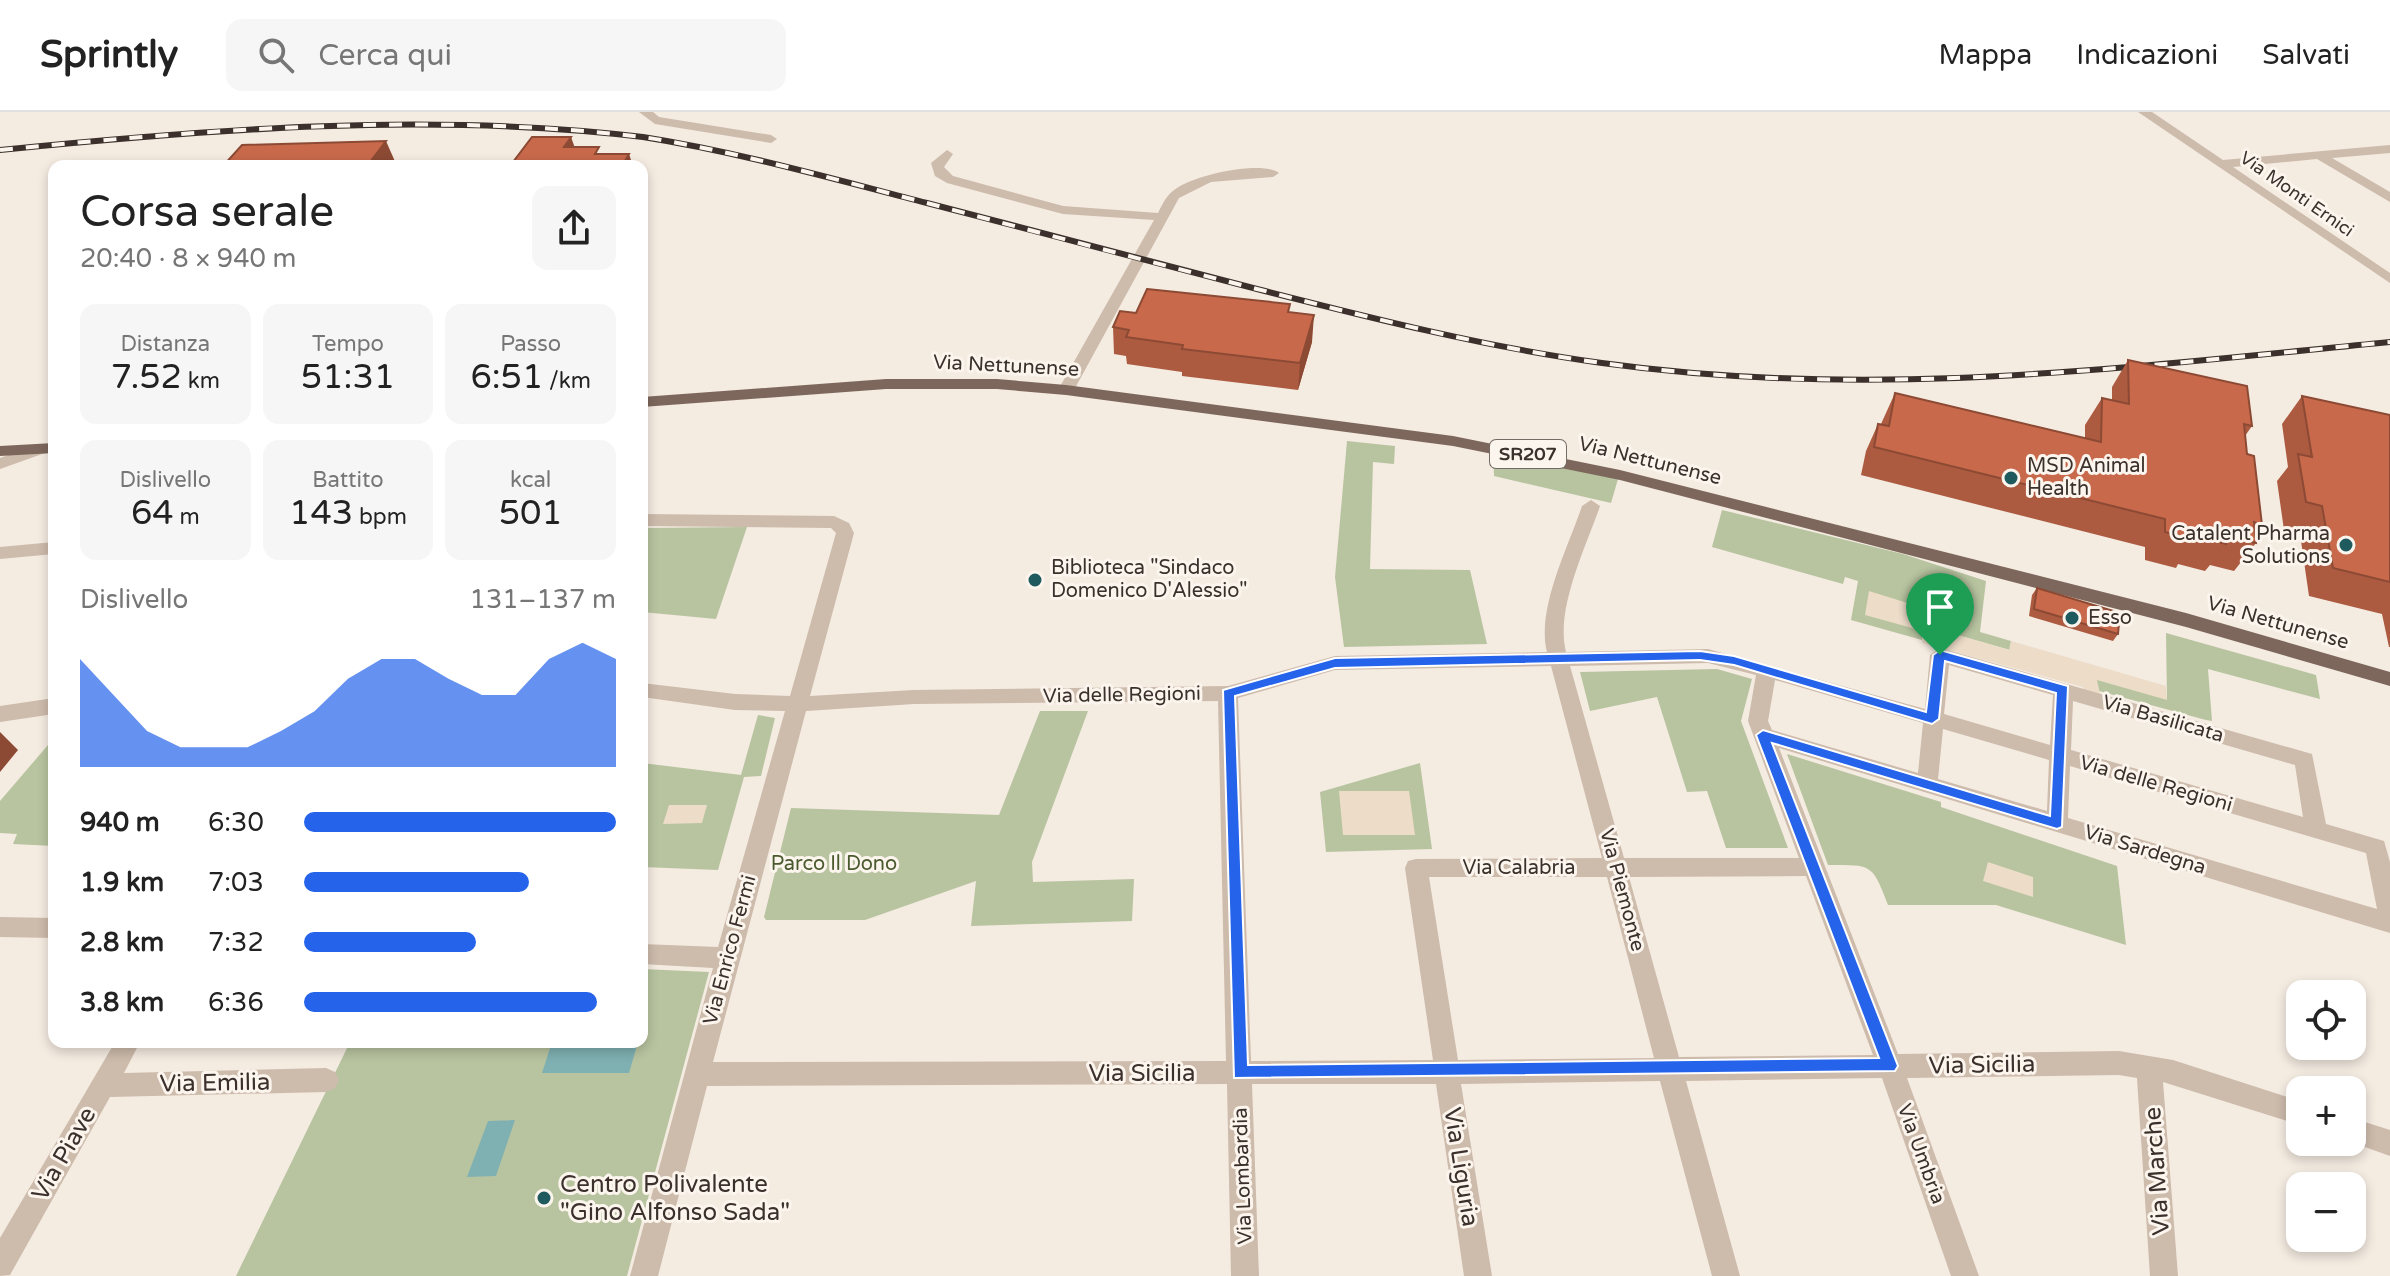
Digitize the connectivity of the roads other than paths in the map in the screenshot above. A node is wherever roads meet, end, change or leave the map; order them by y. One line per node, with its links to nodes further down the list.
1 (645, 112): 3 (street)
2 (2144, 112): 7 (street, Via Monti Ernici)
3 (771, 139)
4 (2390, 149): 6 (street, Via Monti Ernici)
5 (947, 154): 10 (street)
6 (2320, 156): 7 (street, Via Monti Ernici); 9 (street)
7 (2223, 164): 11 (street, Via Monti Ernici)
8 (1273, 173): 10 (street)
9 (2390, 198)
10 (1159, 217): 12 (street)
11 (2390, 279)
12 (1066, 390): 13 (main road, Via Nettunense / SR207); 23 (main road, Via Nettunense / SR207)
13 (648, 402)
14 (46, 448): 15 (main road); 16 (street)
15 (0, 451)
16 (0, 464)
17 (1591, 506): 21 (street, Via Piemonte)
18 (648, 520): 27 (street, Via Enrico Fermi)
19 (48, 549): 20 (street)
20 (0, 553)
21 (1558, 658): 22 (street, Via delle Regioni); 26 (street, Via delle Regioni); 38 (street, Via Piemonte)
22 (1767, 671): 30 (street, Via delle Regioni); 31 (street, Via Umbria)
23 (2390, 679)
24 (2063, 690): 30 (street, Via Basilicata); 32 (street); 35 (street, Via Basilicata)
25 (648, 691): 27 (street, Via delle Regioni)
26 (1228, 693): 27 (street, Via delle Regioni); 48 (street, Via Lombardia)
27 (797, 704): 43 (street, Via Enrico Fermi)
28 (48, 707): 29 (street)
29 (0, 714)
30 (1932, 719): 32 (street, Via delle Regioni); 33 (street, Via Basilicata)
31 (1763, 735): 33 (street, Via Sardegna); 36 (street, Via Umbria)
32 (2059, 757): 34 (street); 35 (street, Via delle Regioni)
33 (1927, 784): 34 (street, Via Sardegna)
34 (2057, 823): 39 (street, Via Sardegna)
35 (2316, 830): 39 (street, Via delle Regioni)
36 (1815, 867): 38 (street, Via Calabria); 45 (street, Via Umbria)
37 (1416, 868): 38 (street, Via Calabria); 49 (street, Via Liguria)
38 (1617, 868): 47 (street, Via Piemonte)
39 (2390, 921)
40 (0, 927): 41 (street)
41 (48, 928)
42 (648, 954): 43 (street)
43 (728, 958): 50 (street, Via Enrico Fermi)
44 (125, 1048): 52 (street, Via Piave)
45 (1890, 1066): 46 (street, Via Sicilia); 47 (street, Via Sicilia); 61 (street, Via Umbria)
46 (2149, 1066): 53 (street, Via Sicilia); 62 (street, Via Marche)
47 (1670, 1069): 49 (street, Via Sicilia); 60 (street, Via Piemonte)
48 (1240, 1072): 49 (street, Via Sicilia); 50 (street, Via Sicilia); 58 (street, Via Lombardia)
49 (1447, 1072): 59 (street, Via Liguria)
50 (697, 1074): 57 (street, Via Enrico Fermi)
51 (326, 1080): 52 (street, Via Emilia)
52 (103, 1085): 56 (street, Via Piave)
53 (2286, 1109)
54 (2366, 1135): 55 (street)
55 (2390, 1143)
56 (0, 1265)
57 (644, 1276)
58 (1245, 1276)
59 (1478, 1276)
60 (1726, 1276)
61 (1965, 1276)
62 (2164, 1276)

